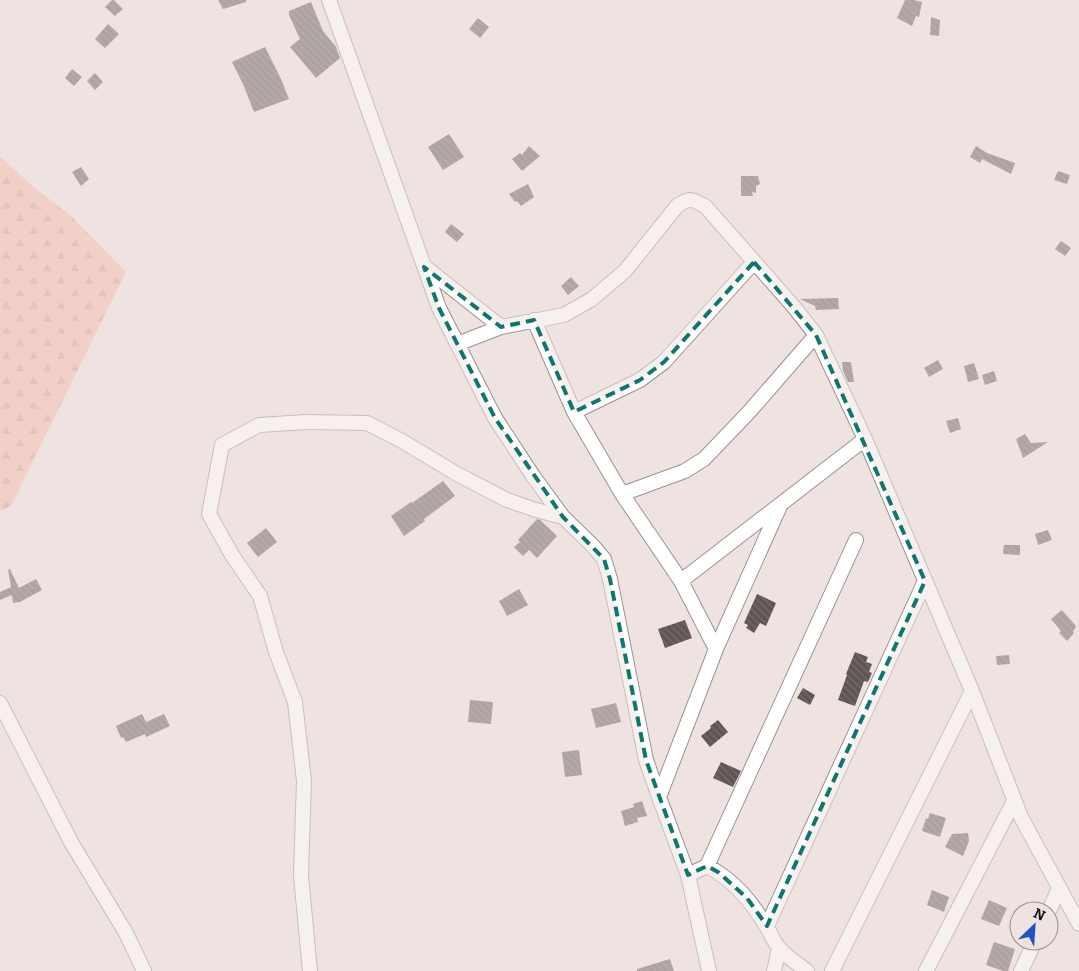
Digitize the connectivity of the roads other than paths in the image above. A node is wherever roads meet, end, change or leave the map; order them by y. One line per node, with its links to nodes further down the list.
1 (329, 0): 3 (street)
2 (754, 262): 4 (street); 6 (street); 8 (street)
3 (424, 266): 5 (street); 7 (street)
4 (534, 320): 5 (street); 8 (street)
5 (501, 327): 7 (street)
6 (816, 335): 9 (street); 10 (street)
7 (457, 344): 12 (street)
8 (574, 412): 10 (street)
9 (865, 439): 11 (street); 14 (street)
10 (622, 494): 15 (street)
11 (780, 506): 15 (street); 16 (street)
12 (563, 517): 19 (street); 30 (street)
13 (856, 540): 21 (street)
14 (925, 580): 17 (street); 26 (street)
15 (681, 582): 16 (street)
16 (716, 649): 19 (street)
17 (972, 692): 20 (street); 34 (street)
18 (0, 703): 29 (street)
19 (659, 797): 22 (street)
20 (1014, 801): 23 (street); 35 (street)
21 (707, 866): 22 (street); 26 (street)
22 (688, 875): 31 (street)
23 (1060, 888): 24 (street); 25 (street)
24 (1054, 901)
25 (1079, 924)
26 (767, 926): 27 (street)
27 (779, 949): 32 (street); 33 (street)
28 (1030, 951): 36 (street)
29 (144, 971)
30 (310, 971)
31 (709, 971)
32 (774, 971)
33 (807, 971)
34 (832, 971)
35 (926, 971)
36 (1021, 971)

